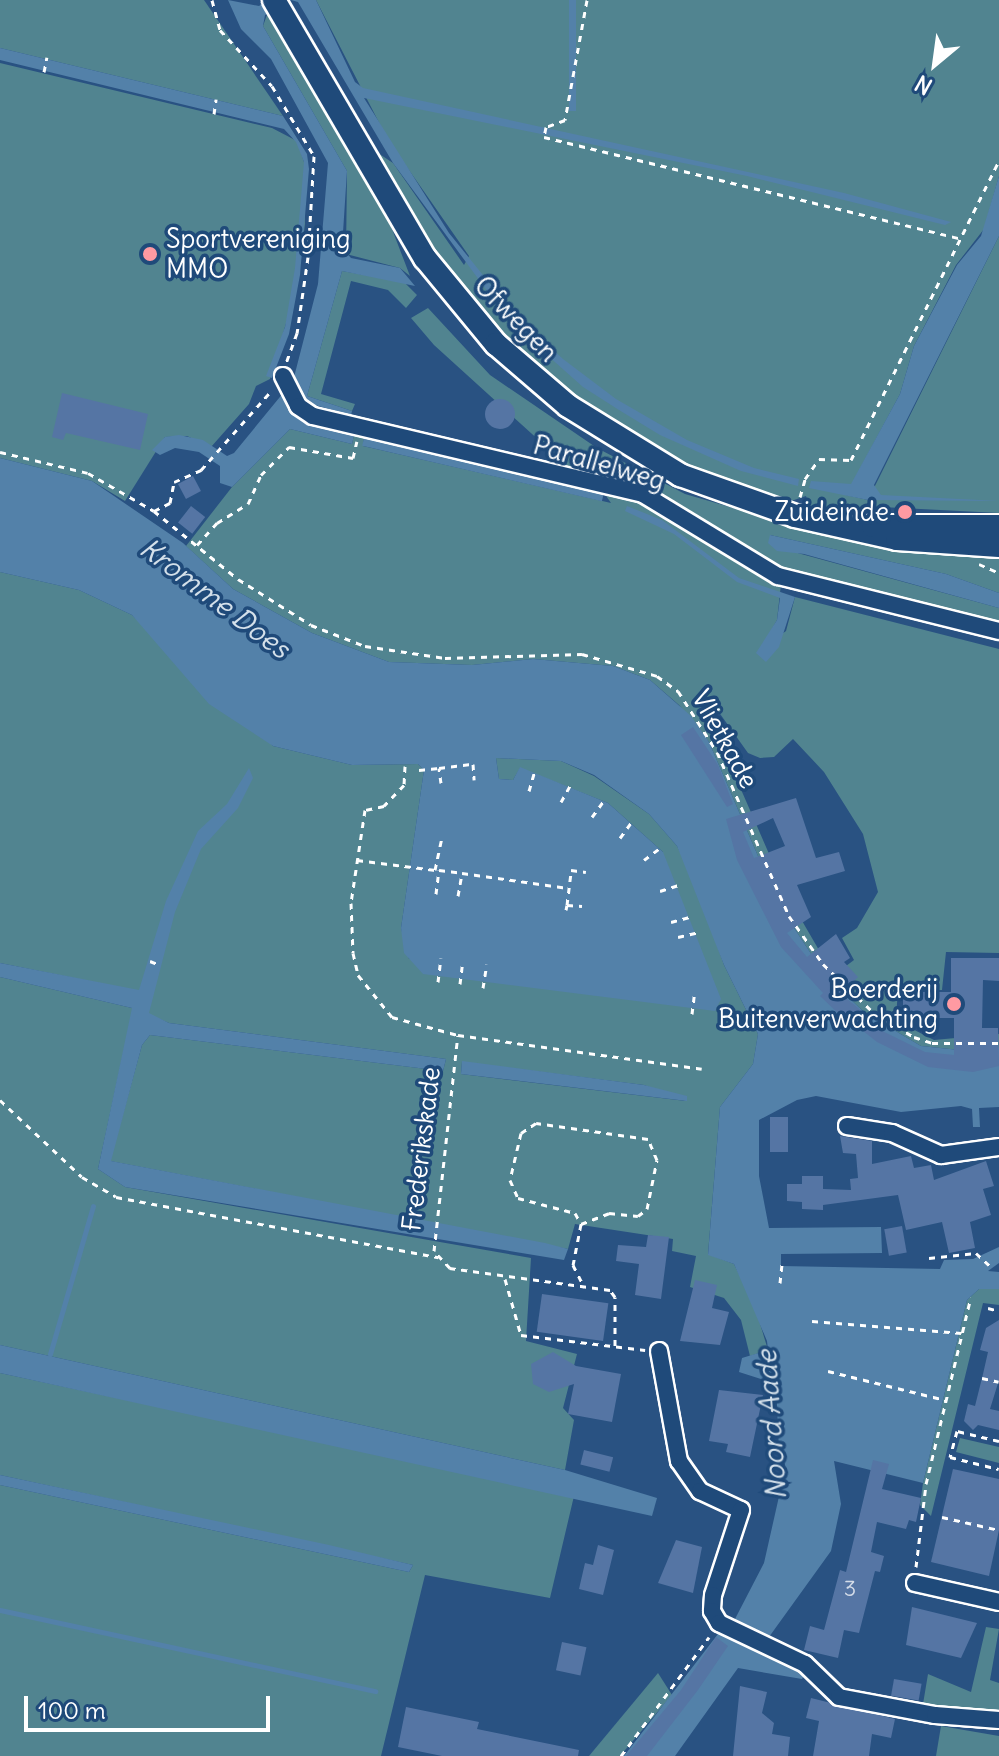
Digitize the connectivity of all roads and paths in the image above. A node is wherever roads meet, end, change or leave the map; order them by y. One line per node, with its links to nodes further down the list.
1 (212, 0): 10 (path)
2 (274, 0): 16 (main road, Ofwegen)
3 (587, 0): 9 (path)
4 (47, 57): 5 (path)
5 (44, 72)
6 (216, 99): 7 (path)
7 (214, 114)
8 (999, 161): 9 (path)
9 (962, 239): 13 (path)
10 (285, 380): 11 (street, Parallelweg); 14 (path)
11 (355, 428): 17 (path); 19 (street, Parallelweg)
12 (0, 452): 14 (path, Vlietkade)
13 (799, 502)
14 (156, 512): 17 (path, Vlietkade)
15 (999, 526): 16 (main road, Ofwegen)
16 (848, 527): 18 (main road, Ofwegen)
17 (197, 545): 63 (path, Vlietkade)
18 (999, 546)
19 (999, 631)
20 (405, 766): 35 (path, Frederikskade)
21 (439, 768): 22 (path); 24 (path); 26 (path)
22 (419, 770)
23 (535, 770): 27 (path)
24 (474, 780)
25 (572, 782): 29 (path)
26 (441, 783)
27 (529, 791)
28 (605, 799): 30 (path)
29 (561, 802)
30 (592, 817)
31 (633, 820): 33 (path)
32 (442, 837): 38 (path)
33 (620, 838)
34 (661, 847): 36 (path)
35 (357, 860): 38 (path); 62 (path, Frederikskade)
36 (644, 860)
37 (572, 864): 39 (path)
38 (437, 870): 41 (path); 45 (path)
39 (571, 870): 40 (path); 43 (path)
40 (586, 872)
41 (462, 873): 43 (path); 46 (path)
42 (681, 884): 44 (path)
43 (568, 888): 47 (path)
44 (660, 891)
45 (436, 894)
46 (458, 896)
47 (582, 906)
48 (693, 916): 49 (path)
49 (671, 922)
50 (700, 932): 51 (path)
51 (678, 937)
52 (441, 958): 57 (path)
53 (150, 961): 56 (path)
54 (463, 961): 58 (path)
55 (487, 964): 59 (path)
56 (160, 965)
57 (438, 982)
58 (460, 984)
59 (483, 988)
60 (695, 991): 61 (path)
61 (692, 1014)
62 (458, 1035): 64 (path, Frederikskade); 69 (path, Frederikskade)
63 (999, 1043)
64 (702, 1069)
65 (0, 1100): 69 (path)
66 (847, 1126): 67 (street)
67 (999, 1147)
68 (581, 1224): 68 (path); 75 (path)
69 (438, 1257): 73 (path, Frederikskade)
70 (929, 1258): 72 (path)
71 (782, 1264): 74 (path)
72 (993, 1269)
73 (505, 1279): 75 (path, Frederikskade); 81 (path)
74 (780, 1283)
75 (584, 1287): 81 (path)
76 (971, 1297): 80 (path)
77 (988, 1308): 78 (path)
78 (999, 1311)
79 (812, 1321): 80 (path)
80 (962, 1333): 86 (path)
81 (615, 1346): 82 (path)
82 (659, 1351): 93 (street)
83 (828, 1371): 86 (path)
84 (982, 1378): 85 (path)
85 (999, 1382)
86 (946, 1400): 91 (path)
87 (999, 1441): 88 (path)
88 (999, 1469)
89 (942, 1517): 90 (path)
90 (999, 1530)
91 (915, 1583): 92 (street)
92 (998, 1596)
93 (719, 1623): 94 (street); 95 (path)
94 (999, 1720)
95 (621, 1756)

